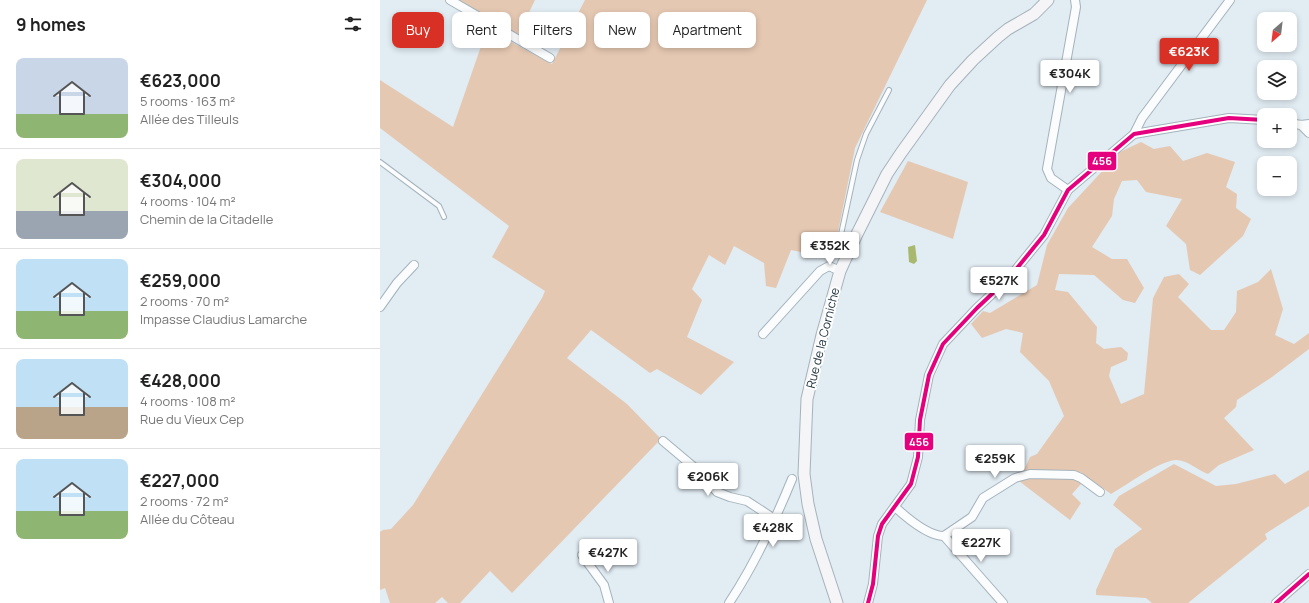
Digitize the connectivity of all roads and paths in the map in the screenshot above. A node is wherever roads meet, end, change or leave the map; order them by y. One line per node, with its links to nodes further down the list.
1 (450, 0): 5 (street)
2 (1048, 0): 14 (main road, Rue de la Corniche)
3 (1075, 0): 12 (street)
4 (1230, 0): 10 (street)
5 (550, 58)
6 (889, 90): 14 (lane)
7 (1257, 120): 10 (street)
8 (1305, 124): 9 (street)
9 (1309, 133)
10 (1134, 134): 12 (street)
11 (380, 162): 13 (lane)
12 (1068, 190): 22 (street)
13 (444, 217)
14 (846, 256): 16 (main road, Rue de la Corniche)
15 (414, 265): 17 (street)
16 (840, 271): 18 (street); 29 (main road, Rue de la Corniche)
17 (380, 307)
18 (763, 334)
19 (663, 441): 23 (street)
20 (792, 479): 23 (street)
21 (1100, 492): 24 (street)
22 (895, 507): 24 (street); 30 (street)
23 (776, 520): 28 (street)
24 (944, 536): 31 (street)
25 (582, 555): 27 (street)
26 (1309, 574): 32 (street)
27 (609, 603)
28 (728, 603)
29 (837, 603)
30 (868, 603)
31 (1003, 603)
32 (1276, 603)

